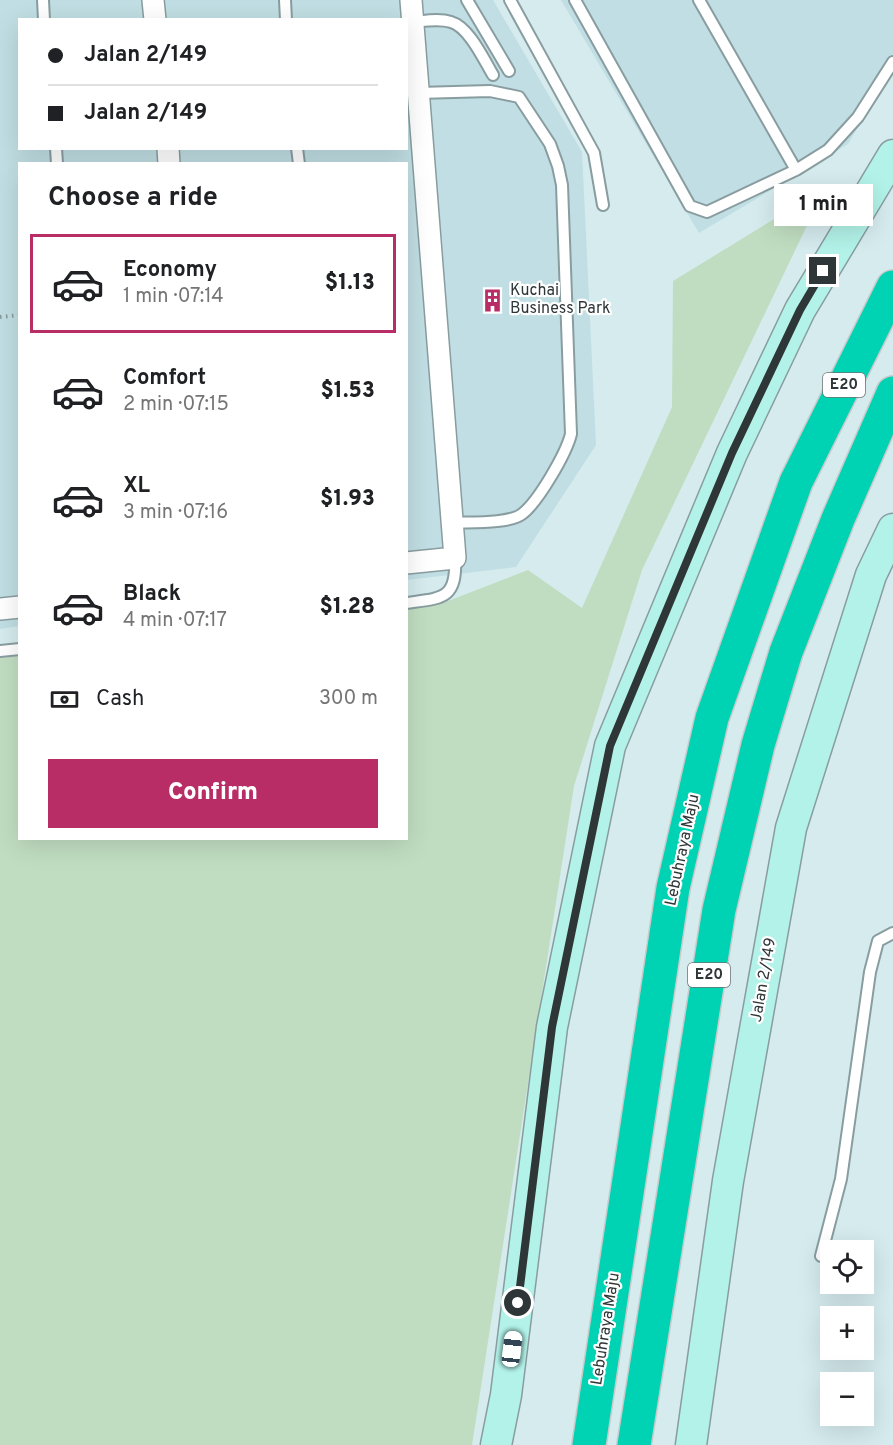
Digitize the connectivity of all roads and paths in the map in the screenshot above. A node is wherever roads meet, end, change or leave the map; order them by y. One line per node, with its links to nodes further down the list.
1 (43, 0): 9 (lane)
2 (153, 0): 10 (street)
3 (285, 0): 11 (lane)
4 (411, 0): 12 (street)
5 (467, 0): 14 (lane)
6 (510, 0): 19 (lane)
7 (575, 0): 18 (lane)
8 (699, 0): 18 (lane)
9 (44, 18)
10 (155, 18)
11 (286, 18)
12 (412, 22): 15 (lane); 16 (street)
13 (893, 62): 18 (lane)
14 (509, 70)
15 (493, 75)
16 (418, 93): 24 (street); 24 (lane)
17 (893, 155): 35 (main road)
18 (796, 170)
19 (603, 205)
20 (893, 287): 36 (highway, Lebuhraya Maju / E20)
21 (18, 315): 22 (path)
22 (0, 317)
23 (893, 393): 37 (highway, E20)
24 (453, 523): 26 (street)
25 (893, 529): 38 (main road, Jalan 2/149)
26 (455, 558): 27 (street); 28 (lane)
27 (408, 563)
28 (408, 603)
29 (18, 607): 30 (street)
30 (0, 609)
31 (18, 649): 32 (lane)
32 (0, 651)
33 (893, 933): 34 (lane)
34 (825, 1240)
35 (496, 1445)
36 (589, 1445)
37 (634, 1445)
38 (691, 1445)

